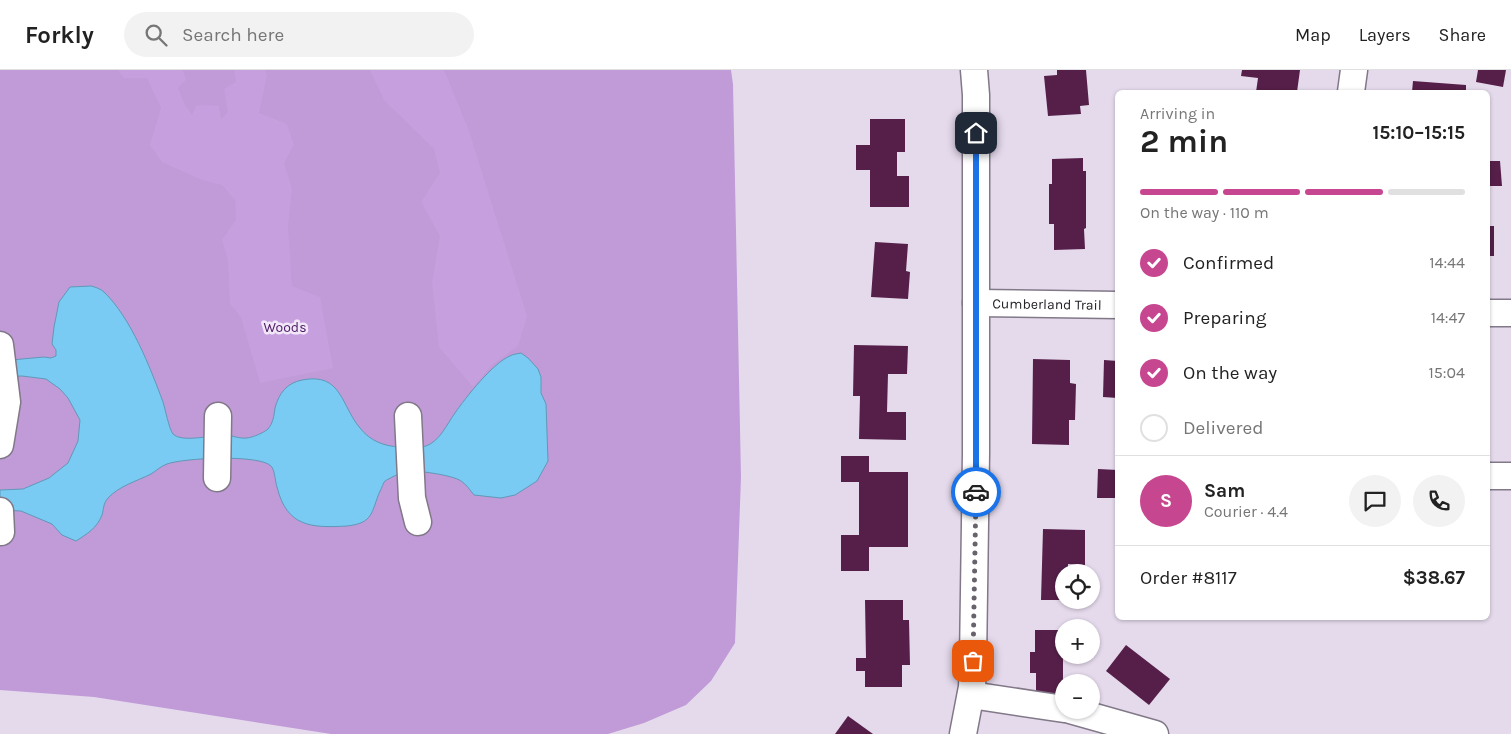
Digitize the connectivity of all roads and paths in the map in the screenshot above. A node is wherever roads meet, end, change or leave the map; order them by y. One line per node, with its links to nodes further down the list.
1 (974, 70): 4 (street)
2 (1354, 70): 3 (street)
3 (1351, 90)
4 (976, 303): 5 (street, Cumberland Trail); 16 (street)
5 (1115, 306)
6 (1490, 313): 7 (street)
7 (1511, 313)
8 (0, 345): 11 (street)
9 (218, 416): 14 (street)
10 (408, 416): 15 (street)
11 (0, 445)
12 (1490, 476): 13 (street)
13 (1511, 476)
14 (217, 478)
15 (418, 522)
16 (971, 694): 17 (street); 19 (street)
17 (1055, 708)
18 (1100, 718): 20 (street)
19 (963, 734)
20 (1155, 734)

